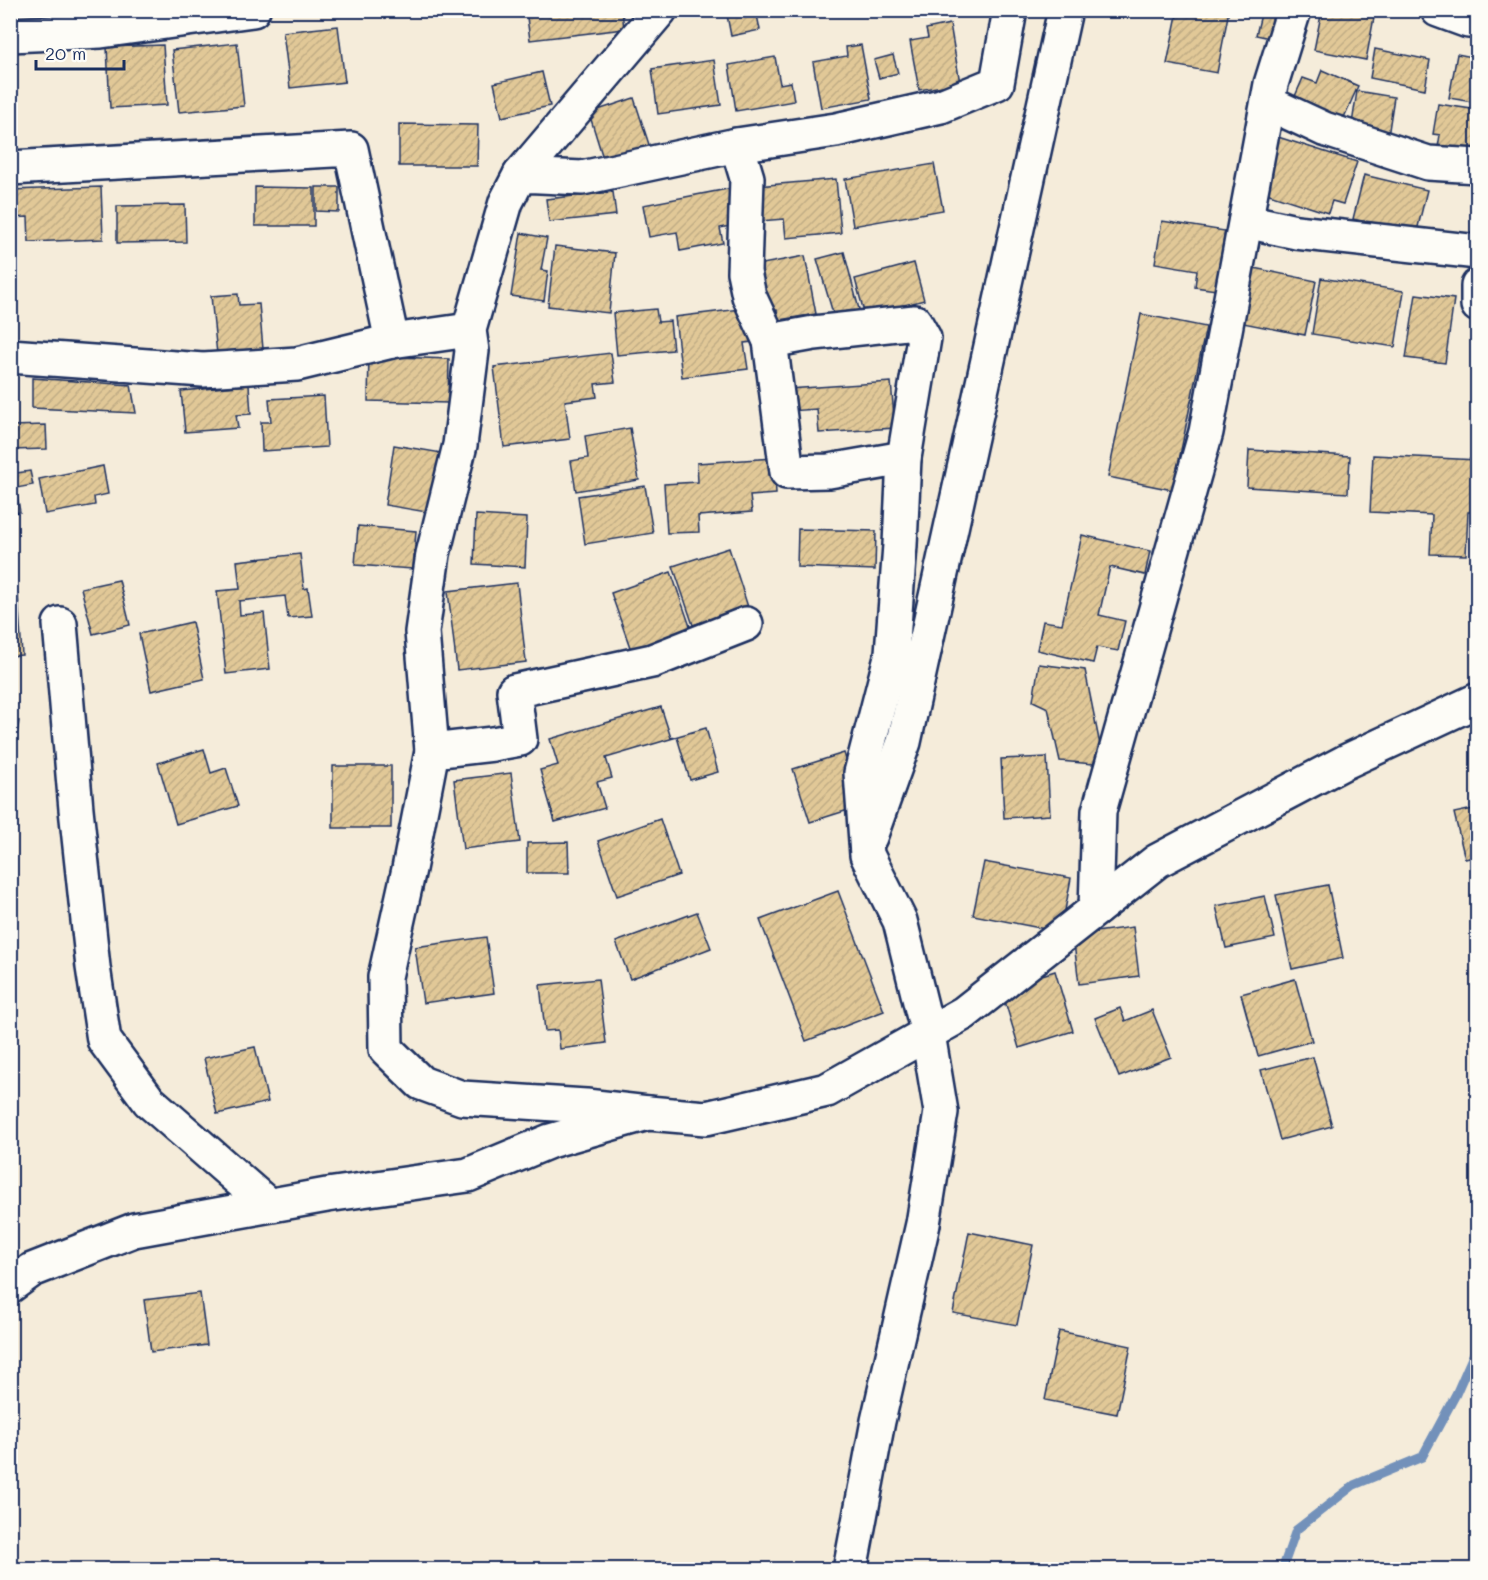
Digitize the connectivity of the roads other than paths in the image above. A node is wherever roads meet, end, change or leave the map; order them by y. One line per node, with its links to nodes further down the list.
1 (253, 10): 8 (street)
2 (660, 10): 13 (street)
3 (1010, 10): 10 (street)
4 (1065, 10): 27 (street)
5 (1294, 10): 9 (street)
6 (1438, 10): 7 (street)
7 (1478, 21)
8 (10, 35)
9 (1268, 103): 11 (street); 14 (street)
10 (737, 145): 13 (street); 20 (street)
11 (1478, 166)
12 (10, 168): 19 (street)
13 (520, 175): 18 (street)
14 (1246, 221): 15 (street); 28 (street)
15 (1478, 252)
16 (1478, 286): 17 (street)
17 (1478, 305)
18 (469, 330): 19 (street); 26 (street)
19 (392, 341): 21 (street)
20 (770, 341): 22 (street); 22 (street)
21 (10, 356)
22 (904, 458): 27 (street)
23 (60, 624): 31 (street)
24 (746, 624): 26 (street)
25 (1478, 700): 28 (street)
26 (432, 751): 30 (street)
27 (867, 847): 29 (street)
28 (1096, 909): 29 (street)
29 (928, 1034): 30 (street); 33 (street)
30 (648, 1113): 31 (street)
31 (268, 1205): 32 (street)
32 (10, 1286)
33 (850, 1569)

